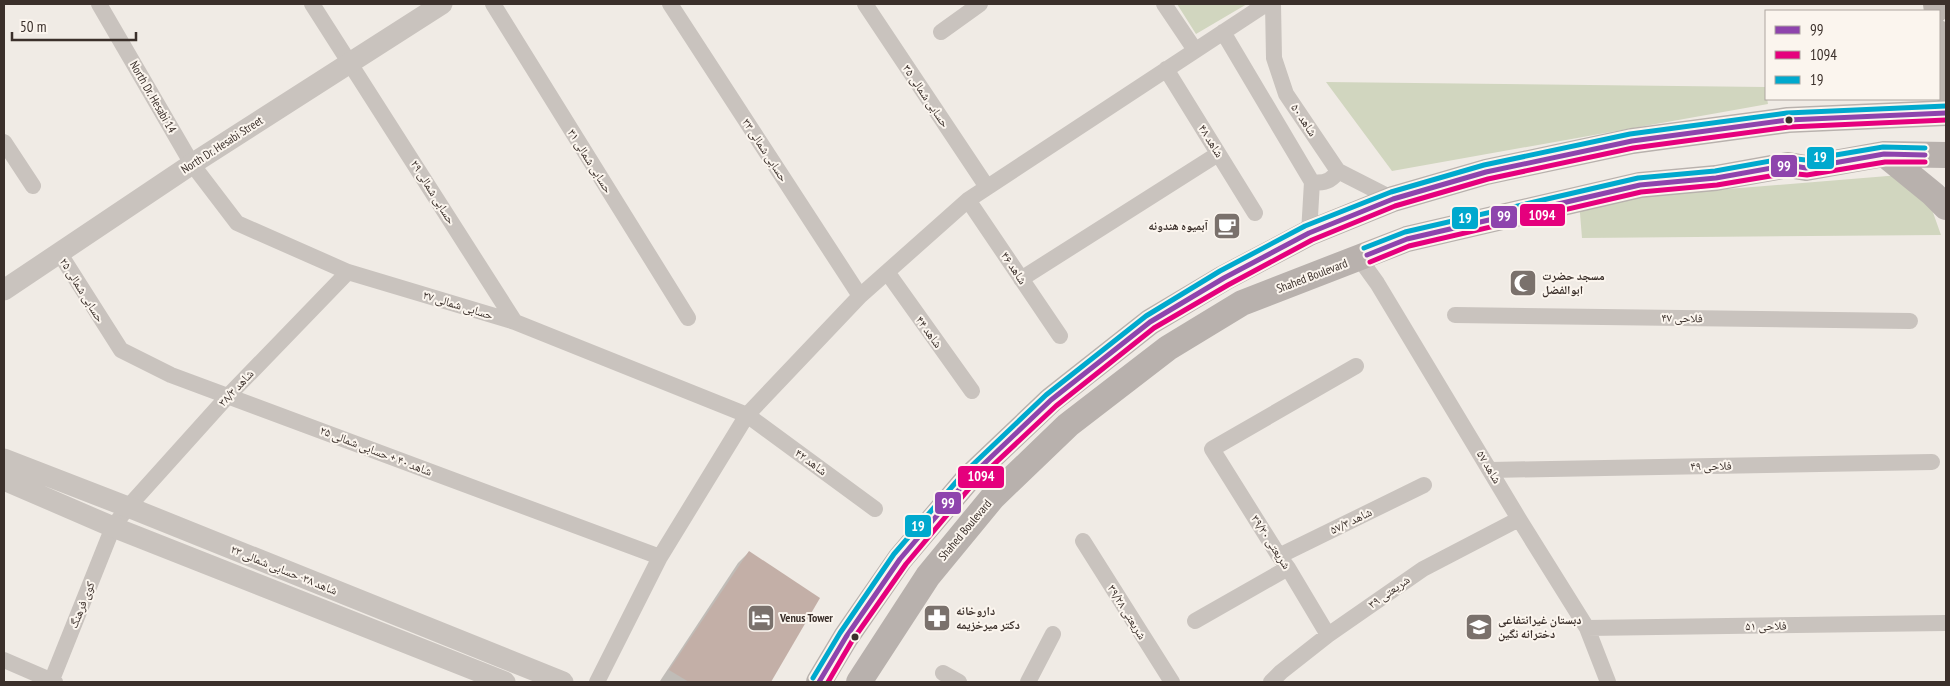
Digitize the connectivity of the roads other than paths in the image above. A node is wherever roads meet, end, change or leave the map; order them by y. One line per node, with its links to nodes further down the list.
1 (99, 4): 23 (street, North Dr. Hesabi 14)
2 (312, 4): 15 (street, حسابی شمالی ۲۹)
3 (442, 4): 15 (street, North Dr. Hesabi Street)
4 (492, 4): 41 (street, حسابی شمالی ۳۱)
5 (670, 4): 39 (street, حسابی شمالی ۳۳)
6 (865, 4): 27 (street, حسابی شمالی ۳۵)
7 (980, 4): 11 (street)
8 (1164, 4): 14 (street)
9 (1266, 4): 12 (street)
10 (1273, 4): 24 (street, شاهد ۵۰)
11 (941, 32)
12 (1223, 32): 14 (street); 25 (street, شاهد ۵۰)
13 (1940, 41): 17 (main road)
14 (1195, 50): 16 (street)
15 (350, 63): 23 (street, North Dr. Hesabi Street); 43 (street, حسابی شمالی ۲۹)
16 (1166, 69): 20 (street, شاهد ۴۸); 27 (street)
17 (1946, 92)
18 (1946, 113): 28 (main road)
19 (4, 142): 26 (street)
20 (1218, 154): 31 (street, شاهد ۴۸); 37 (street)
21 (1884, 154): 22 (main road, Shahed Boulevard); 30 (main road); 34 (main road, Shahed Boulevard)
22 (1946, 155)
23 (192, 164): 33 (street, North Dr. Hesabi Street); 35 (street, حسابی شمالی ۲۷)
24 (1338, 171): 25 (street); 28 (street, شاهد ۵۰)
25 (1312, 182): 32 (street)
26 (33, 186)
27 (987, 187): 29 (street)
28 (1393, 199): 32 (main road)
29 (968, 200): 36 (street); 37 (street, شاهد ۴۶)
30 (1946, 207)
31 (1255, 214)
32 (1309, 233): 73 (main road)
33 (60, 254): 38 (street, North Dr. Hesabi Street); 44 (street, حسابی شمالی ۲۵)
34 (1359, 258): 52 (street, شاهد ۵۷); 74 (main road, Shahed Boulevard)
35 (348, 272): 43 (street, حسابی شمالی ۲۷); 48 (street, شاهد ۳۸/۳)
36 (887, 272): 39 (street); 47 (street, شاهد ۴۴)
37 (1022, 279): 45 (street, شاهد ۴۶)
38 (4, 290)
39 (860, 296): 49 (street)
40 (1455, 315): 42 (street, فلاحی ۴۷)
41 (688, 318)
42 (1910, 321)
43 (515, 322): 49 (street, حسابی شمالی ۲۷)
44 (105, 326): 48 (street, شاهد ۴۰ + حسابی شمالی ۲۵)
45 (1060, 336)
46 (1356, 366): 61 (street, شریعتی ۳۹/۳۰)
47 (972, 392)
48 (228, 396): 55 (street, شاهد ۳۸/۳); 60 (street, شاهد ۴۰ + حسابی شمالی ۲۵)
49 (747, 415): 56 (street, شاهد ۴۲); 60 (street)
50 (4, 459): 55 (street, شاهد ۳۸- حسابی شمالی ۲۳)
51 (1932, 462): 52 (street, فلاحی ۴۹)
52 (1491, 470): 57 (street, شاهد ۵۷)
53 (4, 480): 58 (street, شاهد ۳۸- حسابی شمالی ۲۳)
54 (1424, 485): 61 (street, شاهد ۵۷/۳)
55 (128, 507): 58 (street, شاهد ۳۸/۳); 71 (street, شاهد ۳۸- حسابی شمالی ۲۳)
56 (875, 509)
57 (1519, 519): 64 (street, شاهد ۵۷); 66 (street, شریعتی ۳۹)
58 (113, 527): 69 (street, کوی فرهنگ); 70 (street, شاهد ۳۸- حسابی شمالی ۲۳)
59 (1083, 541): 77 (street, شریعتی ۳۹/۲۸)
60 (660, 557): 72 (street)
61 (1284, 562): 62 (street, شاهد ۵۷/۳); 66 (street, شریعتی ۳۹/۳۰)
62 (1195, 621)
63 (1944, 624): 64 (street, فلاحی ۵۱)
64 (1587, 628): 79 (street, شاهد ۵۷)
65 (1053, 634): 76 (street)
66 (1328, 635): 78 (street, شریعتی ۳۹)
67 (4, 660): 69 (street)
68 (943, 673): 75 (street)
69 (52, 682)
70 (505, 682)
71 (563, 682)
72 (597, 682)
73 (819, 682)
74 (859, 682)
75 (959, 682)
76 (1028, 682)
77 (1172, 682)
78 (1271, 682)
79 (1608, 682)

